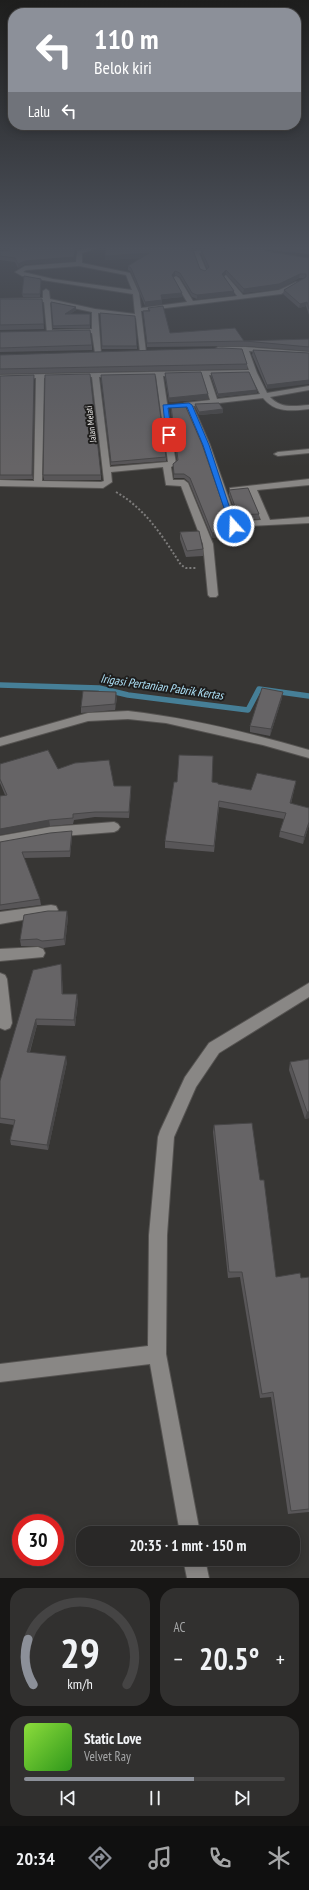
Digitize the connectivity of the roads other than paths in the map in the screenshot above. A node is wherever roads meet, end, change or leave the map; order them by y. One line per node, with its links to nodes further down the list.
1 (46, 320): 4 (street)
2 (95, 320): 4 (street)
3 (139, 320): 9 (street)
4 (95, 331): 7 (street)
5 (207, 349): 6 (street)
6 (245, 349): 8 (street); 10 (street)
7 (98, 353)
8 (309, 354)
9 (146, 358): 12 (street); 13 (street)
10 (253, 372): 11 (street); 17 (street)
11 (205, 373): 12 (street); 18 (street)
12 (159, 374): 20 (street)
13 (95, 375): 14 (street); 25 (street, Jalan Melati)
14 (40, 376): 15 (street); 28 (street)
15 (0, 377)
16 (309, 388): 17 (street)
17 (265, 396): 18 (street); 21 (street)
18 (214, 403): 19 (street)
19 (189, 405): 20 (street); 30 (street)
20 (165, 407): 24 (street)
21 (309, 407)
22 (309, 451): 23 (street)
23 (278, 454)
24 (166, 466): 25 (street); 33 (street)
25 (107, 470): 28 (street)
26 (309, 482): 29 (street)
27 (0, 483): 28 (street)
28 (38, 485)
29 (252, 488): 30 (street); 32 (street)
30 (222, 492): 32 (street)
31 (309, 520): 32 (street)
32 (267, 523)
33 (213, 595)
34 (0, 742): 35 (street)
35 (309, 754)
36 (114, 827): 37 (street)
37 (0, 842)
38 (51, 910): 39 (street)
39 (0, 918)
40 (38, 953): 41 (street)
41 (0, 955)
42 (0, 979): 44 (street)
43 (309, 989): 45 (street)
44 (5, 1023)
45 (157, 1354): 46 (street); 47 (street)
46 (0, 1373)
47 (189, 1526)
48 (195, 1566): 49 (street)
49 (198, 1578)

